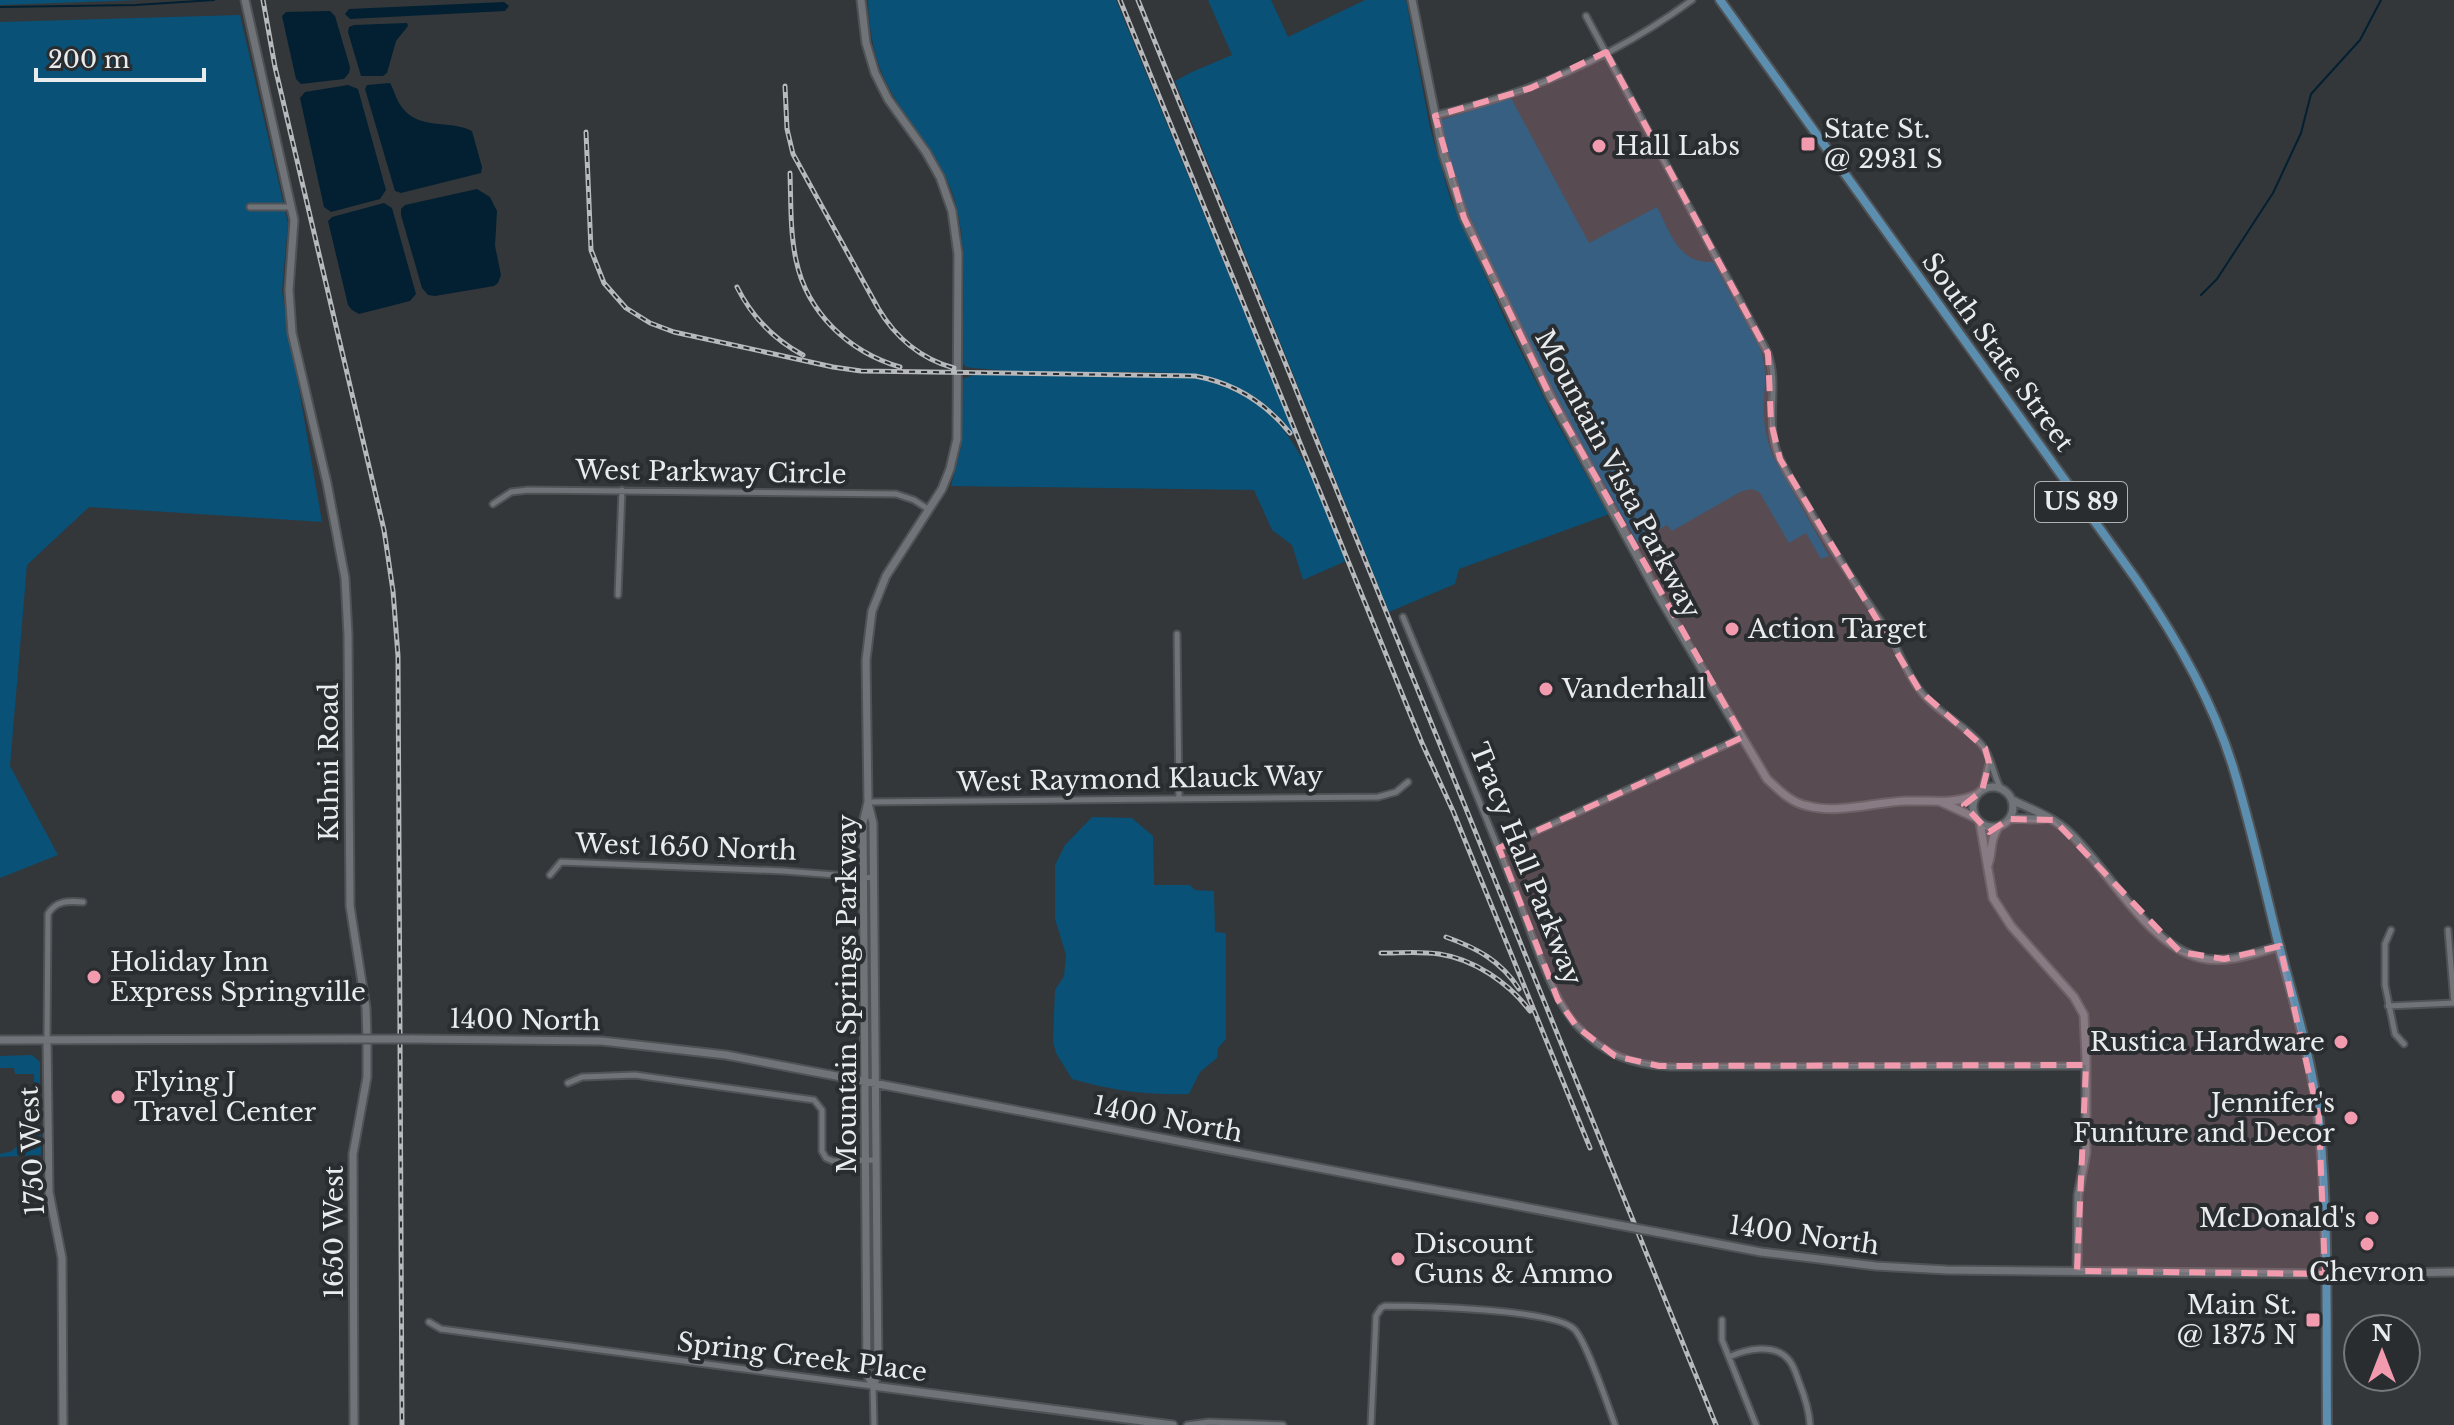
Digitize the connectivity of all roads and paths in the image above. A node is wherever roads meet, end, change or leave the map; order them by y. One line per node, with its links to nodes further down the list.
1 (245, 0): 10 (street, Kuhni Road)
2 (861, 0): 13 (street)
3 (1412, 0): 8 (street, Mountain Vista Parkway)
4 (1692, 0): 7 (street)
5 (1720, 0): 38 (main road, South State Street / US 89)
6 (1586, 16): 7 (street)
7 (1606, 52): 8 (street); 18 (street)
8 (1435, 116): 17 (street, Mountain Vista Parkway)
9 (250, 207): 10 (street)
10 (291, 207): 43 (street, Kuhni Road)
11 (622, 490): 12 (street, West Parkway Circle); 13 (street, West Parkway Circle); 14 (street)
12 (493, 504)
13 (929, 510): 24 (street)
14 (618, 595)
15 (1403, 617): 30 (street, Tracy Hall Parkway)
16 (1177, 634): 22 (street)
17 (1743, 737): 25 (street, Mountain Vista Parkway); 30 (street)
18 (1989, 763): 20 (street); 21 (street)
19 (1408, 782): 22 (street, West Raymond Klauck Way)
20 (2001, 789): 21 (street); 23 (street)
21 (1980, 792): 25 (street, Mountain Vista Parkway); 28 (street)
22 (1179, 799): 24 (street, West Raymond Klauck Way)
23 (2012, 800): 26 (street); 27 (street)
24 (868, 802): 33 (street, Mountain Springs Parkway); 34 (street, Mountain Springs Parkway)
25 (1941, 802): 28 (street, Mountain Vista Parkway)
26 (2047, 818): 27 (street); 38 (street)
27 (2009, 819): 29 (street)
28 (1978, 821): 29 (street); 31 (street)
29 (1999, 826): 31 (street)
30 (1499, 848): 45 (street, Tracy Hall Parkway)
31 (1988, 865): 45 (street)
32 (550, 875): 33 (street, West 1650 North)
33 (863, 876): 34 (street, West 1650 North); 46 (street, Mountain Springs Parkway)
34 (874, 878): 48 (street, Mountain Springs Parkway)
35 (83, 902): 41 (street, 1750 West)
36 (2391, 930): 40 (street)
37 (2448, 930): 39 (street)
38 (2280, 946): 53 (main road, US 89)
39 (2454, 1003): 40 (street)
40 (2388, 1006): 44 (street)
41 (47, 1039): 42 (street, 1400 North); 46 (street, 1400 North, bridge); 58 (street, 1750 West)
42 (0, 1040)
43 (367, 1040): 59 (street, 1650 West)
44 (2404, 1044)
45 (2086, 1066): 51 (street)
46 (865, 1081): 48 (street, 1400 North); 49 (street, Mountain Springs Parkway)
47 (568, 1083): 49 (street)
48 (875, 1083): 50 (street, Mountain Springs Parkway); 51 (street, 1400 North, bridge)
49 (865, 1160): 50 (street); 57 (street, Mountain Springs Parkway)
50 (876, 1160): 57 (street, Mountain Springs Parkway)
51 (2077, 1271): 53 (street, 1400 North)
52 (2454, 1272): 53 (street, 1400 North)
53 (2325, 1274): 68 (main road, US 89)
54 (1722, 1320): 56 (street)
55 (429, 1322): 57 (street, Spring Creek Place)
56 (1729, 1357): 66 (street); 67 (street)
57 (873, 1386): 60 (street, Mountain Springs Parkway); 61 (street, Spring Creek Place)
58 (63, 1425)
59 (354, 1425)
60 (874, 1425)
61 (1173, 1425)
62 (1187, 1425): 63 (street)
63 (1283, 1425)
64 (1371, 1425): 65 (street)
65 (1615, 1425)
66 (1756, 1425)
67 (1810, 1425)
68 (2327, 1425)

